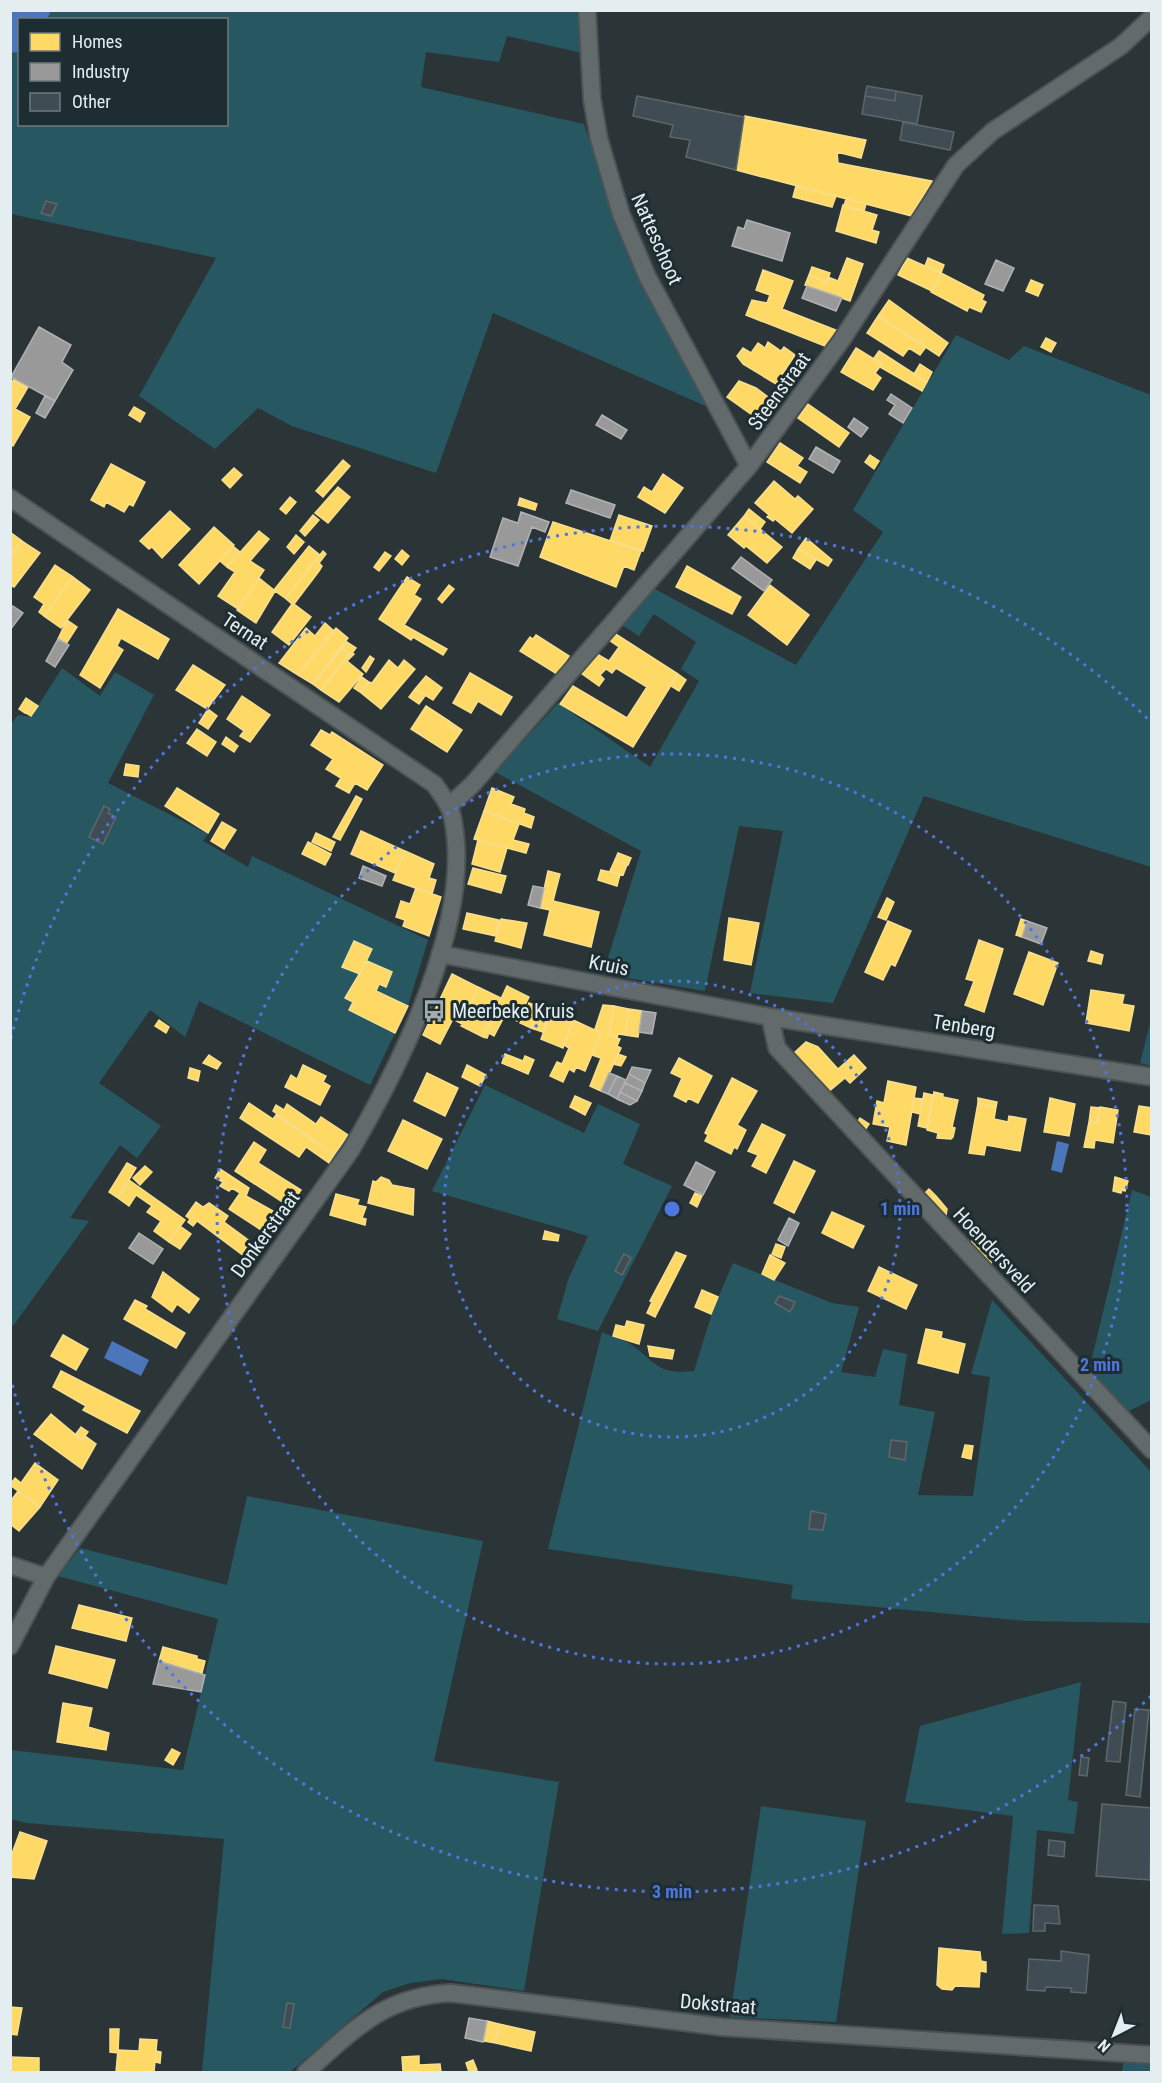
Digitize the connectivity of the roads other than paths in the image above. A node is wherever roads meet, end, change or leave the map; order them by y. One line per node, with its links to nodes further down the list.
1 (587, 10): 3 (street, Natteschoot)
2 (1152, 18): 3 (street, Steenstraat)
3 (749, 466): 5 (street, Steenstraat)
4 (10, 498): 5 (street, Ternat)
5 (449, 806): 6 (street, Donkerstraat)
6 (440, 954): 7 (street, Kruis); 11 (street, Donkerstraat)
7 (770, 1017): 8 (street, Tenberg); 9 (street, Hoendersveld)
8 (1152, 1077)
9 (1152, 1450)
10 (10, 1565): 11 (street)
11 (46, 1577): 12 (street, Donkerstraat)
12 (10, 1646)
13 (1152, 2055): 14 (street, Dokstraat)
14 (306, 2073)

